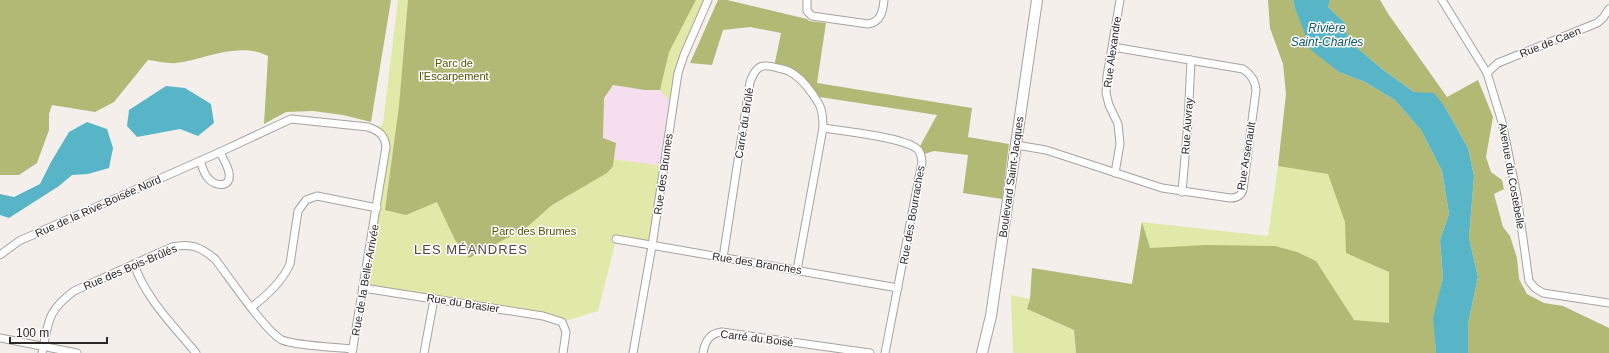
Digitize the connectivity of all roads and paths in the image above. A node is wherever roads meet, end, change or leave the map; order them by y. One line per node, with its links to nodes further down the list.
1 (708, 0): 19 (street, Rue des Brumes)
2 (807, 0): 3 (street)
3 (884, 0)
4 (1037, 0): 12 (street, Boulevard Saint-Jacques)
5 (1120, 0): 8 (street, Rue Alexandre)
6 (1446, 1): 10 (street, Avenue du Costebelle)
7 (1609, 8): 10 (street, Rue de Caen)
8 (1112, 47): 9 (street, Rue Arsenault); 15 (street, Rue Alexandre)
9 (1191, 60): 16 (street, Rue Auvray); 16 (street, Rue Arsenault)
10 (1487, 72): 27 (street, Avenue du Costebelle)
11 (823, 128): 21 (street, Carré du Brûlé); 23 (street, Carré du Brûlé); 25 (street, Rue des Bourraches)
12 (1016, 145): 15 (street, Rue Arsenault); 40 (street, Boulevard Saint-Jacques)
13 (220, 152): 14 (street, Rue de la Rive-Boisée Nord); 14 (street); 17 (street, Rue de la Rive-Boisée Nord)
14 (200, 161): 20 (street, Rue de la Rive-Boisée Nord)
15 (1115, 173): 16 (street, Rue Arsenault)
16 (1182, 192)
17 (377, 208): 24 (street, Rue de la Belle-Arrivée); 28 (street)
18 (616, 240): 19 (street, Rue des Branches)
19 (652, 246): 21 (street, Rue des Branches); 36 (street, Rue des Brumes)
20 (0, 256)
21 (723, 258): 23 (street, Rue des Branches)
22 (134, 264): 28 (street, Rue des Bois-Brûlés); 30 (street, Rue des Bois-Brûlés); 33 (street)
23 (797, 270): 25 (street, Rue des Branches)
24 (363, 288): 26 (street, Rue du Brasier); 31 (street, Rue de la Belle-Arrivée)
25 (898, 288): 39 (street, Rue des Bourraches)
26 (434, 299): 34 (street); 35 (street, Rue du Brasier)
27 (1609, 303)
28 (252, 307): 31 (street, Rue des Bois-Brûlés)
29 (0, 338): 30 (street)
30 (43, 350): 32 (street)
31 (352, 351)
32 (76, 353)
33 (196, 353)
34 (424, 353)
35 (563, 353)
36 (633, 353)
37 (703, 353): 38 (street, Carré du Boisé)
38 (870, 353)
39 (885, 353)
40 (982, 353)

